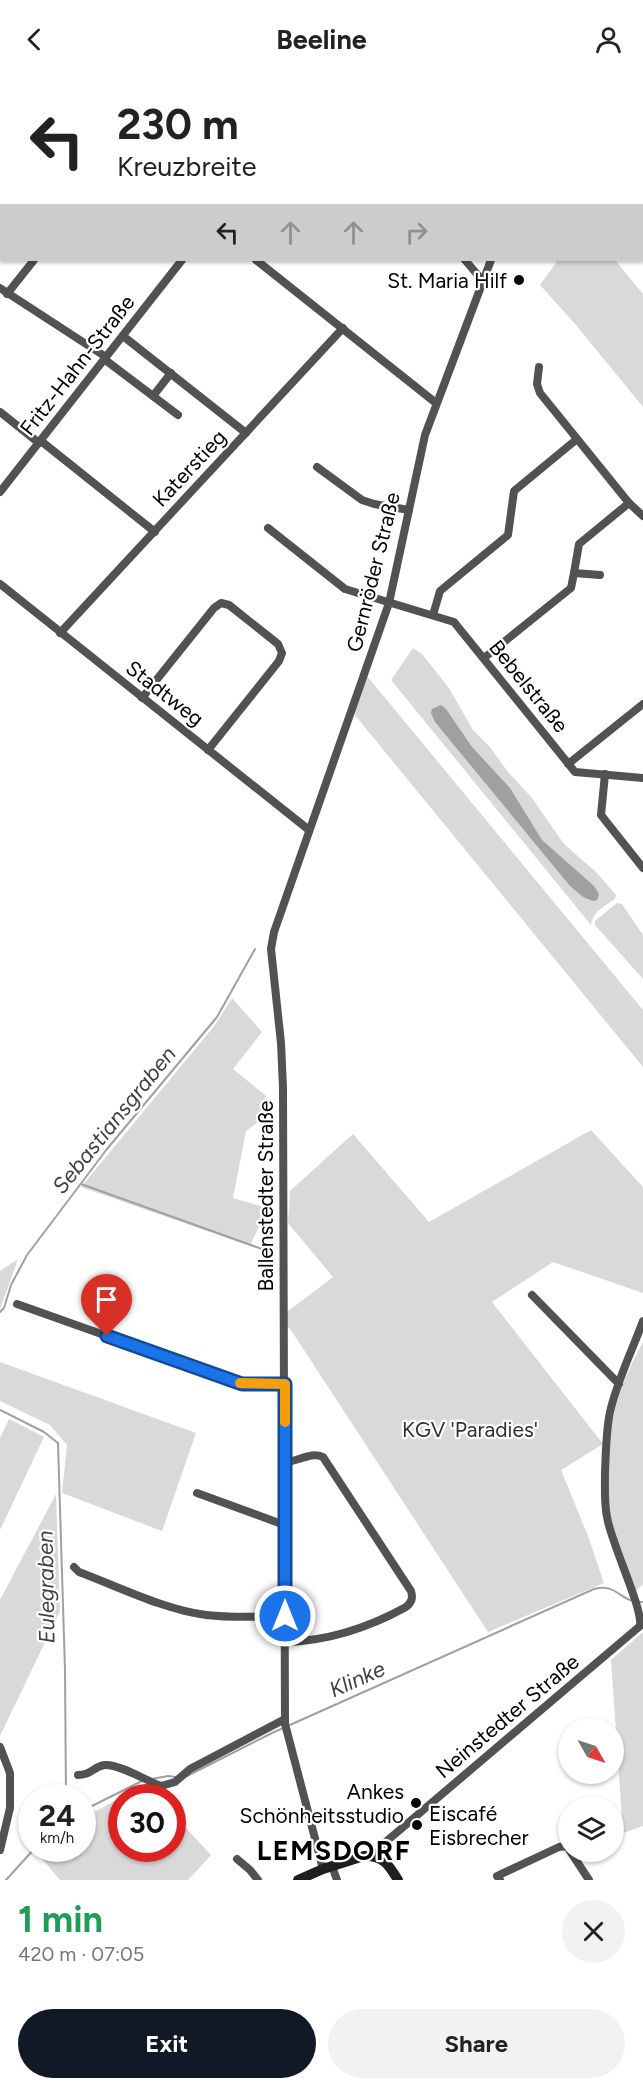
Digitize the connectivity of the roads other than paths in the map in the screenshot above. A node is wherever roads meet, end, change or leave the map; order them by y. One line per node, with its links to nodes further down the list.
1 (33, 261): 8 (street)
2 (181, 261): 10 (street, Fritz-Hahn-Straße)
3 (257, 261): 9 (street)
4 (466, 261): 6 (street)
5 (490, 261): 6 (street, Gernröder Straße)
6 (482, 280): 15 (street, Gernröder Straße)
7 (0, 288): 8 (street)
8 (8, 294): 11 (street)
9 (344, 328): 15 (street); 18 (street, Katerstieg)
10 (123, 336): 11 (street, Fritz-Hahn-Straße); 13 (street)
11 (105, 358): 14 (street); 20 (street, Fritz-Hahn-Straße)
12 (539, 368): 19 (street)
13 (171, 373): 14 (street); 18 (street)
14 (153, 396): 17 (street)
15 (436, 403): 24 (street, Gernröder Straße)
16 (0, 412): 20 (street)
17 (178, 415)
18 (246, 433): 27 (street, Katerstieg)
19 (577, 439): 23 (street); 32 (street)
20 (40, 442): 22 (street, Fritz-Hahn-Straße); 27 (street)
21 (317, 467): 24 (street)
22 (0, 492)
23 (629, 503): 25 (street); 28 (street)
24 (409, 510): 31 (street, Gernröder Straße)
25 (643, 516)
26 (268, 528): 31 (street, Bebelstraße)
27 (154, 532): 33 (street, Katerstieg)
28 (574, 573): 29 (street); 34 (street)
29 (600, 575)
30 (0, 585): 33 (street, Stadtweg)
31 (388, 603): 32 (street, Bebelstraße); 41 (street, Gernröder Straße)
32 (433, 615): 34 (street, Bebelstraße)
33 (60, 633): 35 (street, Stadtweg)
34 (484, 658): 38 (street, Bebelstraße)
35 (142, 698): 37 (street, Stadtweg); 37 (street)
36 (643, 704): 38 (street)
37 (208, 750): 41 (street, Stadtweg)
38 (568, 764): 39 (street, Bebelstraße)
39 (605, 774): 40 (street, Bebelstraße); 42 (street)
40 (643, 778)
41 (309, 830): 43 (street, Gernröder Straße)
42 (643, 868)
43 (295, 873): 47 (street, Ballenstedter Straße)
44 (532, 1295): 48 (street)
45 (17, 1304): 47 (street)
46 (643, 1321): 48 (street)
47 (285, 1384): 49 (street, Ballenstedter Straße)
48 (619, 1384): 60 (street, Neinstedter Straße)
49 (285, 1462): 51 (street, Ballenstedter Straße); 54 (street)
50 (197, 1493): 51 (street)
51 (285, 1523): 53 (street, Ballenstedter Straße)
52 (74, 1567): 53 (street)
53 (285, 1616): 54 (street, Ballenstedter Straße)
54 (285, 1642): 55 (street, Ballenstedter Straße)
55 (285, 1724): 57 (street); 63 (street, Ballenstedter Straße)
56 (0, 1747): 59 (street)
57 (78, 1775)
58 (558, 1847): 68 (street)
59 (0, 1850)
60 (376, 1856): 63 (street); 67 (street)
61 (237, 1859): 64 (street)
62 (577, 1862): 69 (street)
63 (327, 1867): 65 (street); 66 (street, Ballenstedter Straße)
64 (258, 1880)
65 (298, 1880)
66 (337, 1880)
67 (398, 1880)
68 (500, 1880)
69 (589, 1880)

